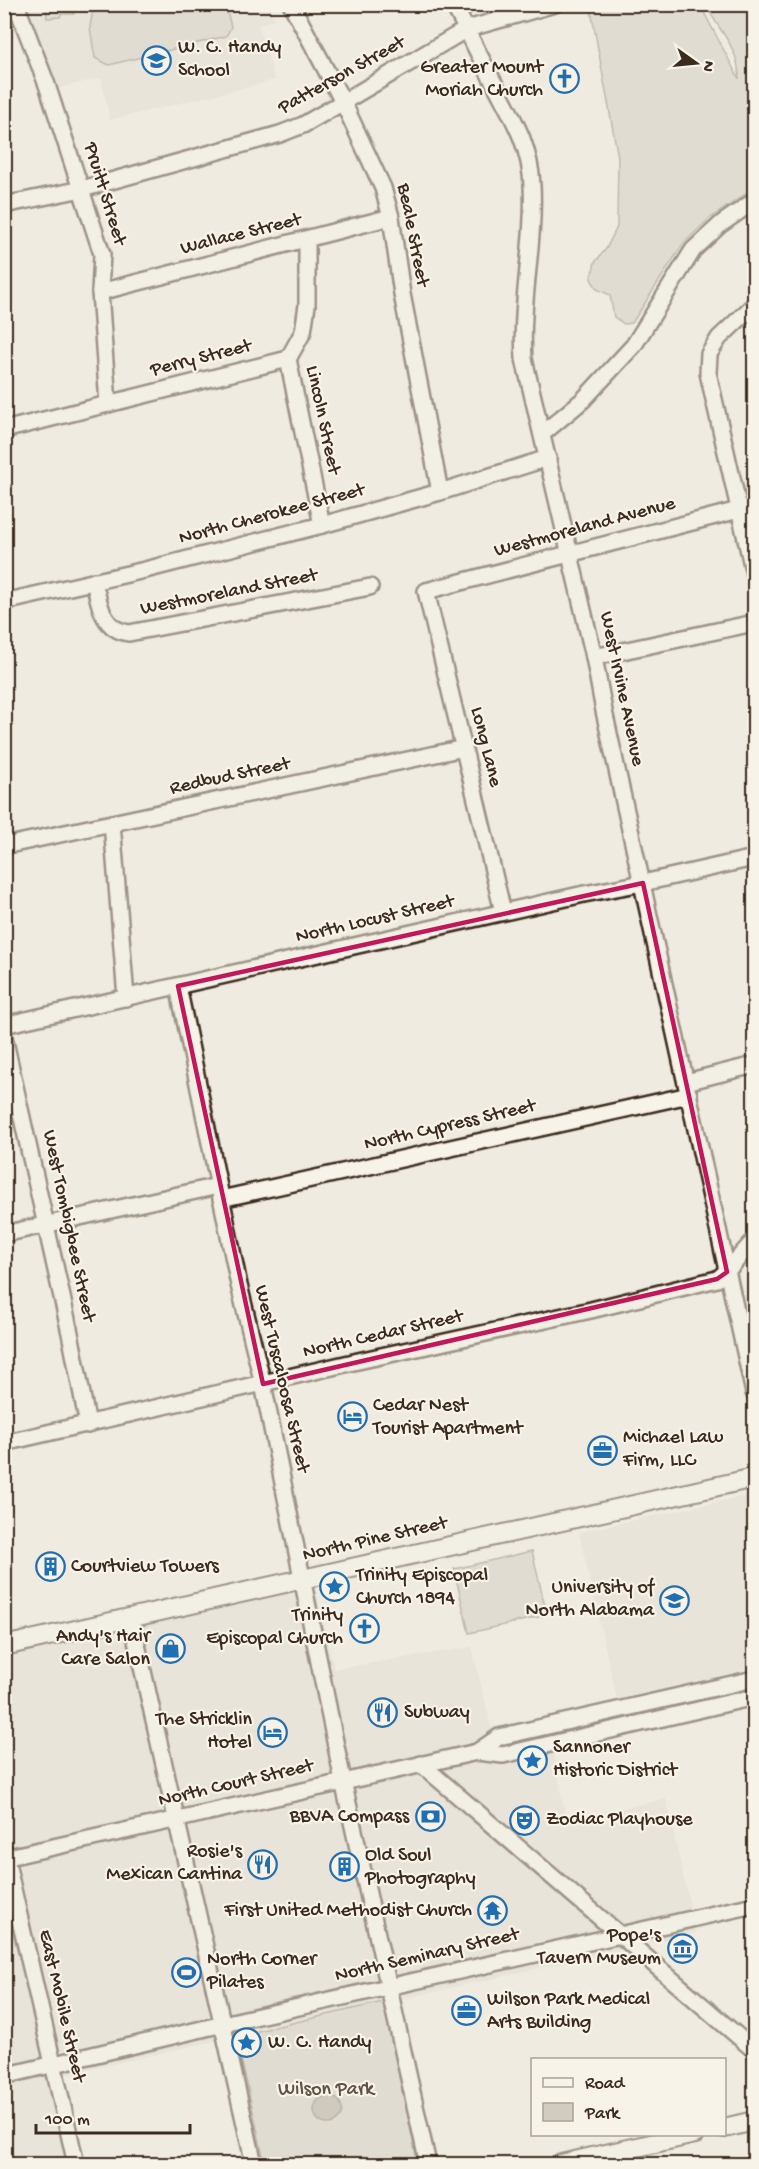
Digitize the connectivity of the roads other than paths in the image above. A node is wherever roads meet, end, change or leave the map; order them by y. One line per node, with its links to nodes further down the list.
1 (16, 4): 7 (street, Pruitt Street)
2 (291, 4): 6 (street, Beale Street)
3 (453, 4): 5 (street, West Irvine Avenue)
4 (555, 4): 5 (street, Patterson Street)
5 (466, 29): 6 (street, Patterson Street); 17 (street, West Irvine Avenue)
6 (343, 102): 7 (street, Patterson Street); 10 (street, Beale Street)
7 (82, 189): 9 (street, Patterson Street); 12 (street, Pruitt Street)
8 (754, 201): 17 (street)
9 (4, 205)
10 (391, 217): 11 (street, Wallace Street); 19 (street, Beale Street)
11 (307, 240): 12 (street, Wallace Street); 14 (street)
12 (100, 292): 15 (street, Pruitt Street)
13 (754, 306): 20 (street)
14 (288, 359): 15 (street, Perry Street); 21 (street, Lincoln Street)
15 (108, 404): 16 (street, Perry Street)
16 (4, 430)
17 (542, 434): 18 (street, West Irvine Avenue)
18 (548, 458): 19 (street, North Cherokee Street); 22 (street, West Irvine Avenue)
19 (440, 492): 21 (street, North Cherokee Street)
20 (747, 508): 22 (street, Westmoreland Avenue); 23 (street)
21 (322, 525): 24 (street, North Cherokee Street)
22 (569, 554): 26 (street, Westmoreland Avenue); 29 (street, West Irvine Avenue)
23 (754, 574)
24 (94, 581): 25 (street, Westmoreland Street); 27 (street, North Cherokee Street)
25 (370, 587)
26 (426, 591): 30 (street, Long Lane)
27 (4, 602)
28 (754, 623): 29 (street)
29 (594, 657): 34 (street, West Irvine Avenue)
30 (464, 748): 31 (street, Redbud Street); 35 (street, Long Lane)
31 (112, 823): 32 (street, Redbud Street); 37 (street)
32 (4, 846)
33 (754, 858): 34 (street, North Locust Street)
34 (643, 883): 35 (street, North Locust Street); 41 (street, West Irvine Avenue)
35 (503, 912): 36 (street, North Locust Street)
36 (178, 986): 37 (street, North Locust Street); 42 (street, West Tuscaloosa Street)
37 (126, 998): 38 (street, North Locust Street)
38 (4, 1025)
39 (4, 1037): 43 (street, West Tombigbee Street)
40 (754, 1065): 41 (street, North Cypress Street)
41 (688, 1088): 42 (street, North Cypress Street); 46 (street, West Irvine Avenue)
42 (219, 1193): 43 (street, North Cypress Street); 47 (street, West Tuscaloosa Street)
43 (46, 1224): 44 (street, North Cypress Street); 49 (street, West Tombigbee Street)
44 (4, 1234)
45 (754, 1240): 46 (street)
46 (728, 1272): 47 (street, North Cedar Street); 48 (street, West Irvine Avenue)
47 (263, 1384): 49 (street, North Cedar Street); 52 (street, West Tuscaloosa Street)
48 (754, 1393)
49 (88, 1425): 50 (street, North Cedar Street)
50 (4, 1443)
51 (754, 1478): 52 (main road, North Pine Street)
52 (302, 1579): 53 (main road, North Pine Street); 61 (street, West Tuscaloosa Street)
53 (131, 1617): 54 (main road, North Pine Street); 62 (street)
54 (4, 1646)
55 (754, 1679): 56 (street, North Court Street)
56 (732, 1684): 58 (street); 59 (street, North Court Street)
57 (754, 1697): 58 (street, North Court Street)
58 (737, 1702): 59 (street, North Court Street)
59 (477, 1752): 60 (street, North Court Street)
60 (422, 1764): 61 (street, North Court Street); 65 (street)
61 (343, 1781): 62 (street, North Court Street); 66 (street, West Tuscaloosa Street)
62 (176, 1819): 63 (street, North Court Street); 67 (street)
63 (5, 1855): 69 (street, East Mobile Street)
64 (754, 1905): 65 (street, North Seminary Street)
65 (621, 1935): 66 (street, North Seminary Street); 68 (street)
66 (390, 1986): 67 (street, North Seminary Street); 76 (street, West Tuscaloosa Street)
67 (223, 2024): 69 (street, North Seminary Street); 75 (street)
68 (754, 2050)
69 (53, 2065): 70 (street, North Seminary Street); 74 (street, East Mobile Street)
70 (4, 2076)
71 (754, 2121): 72 (main road)
72 (726, 2128)
73 (686, 2136): 77 (main road)
74 (76, 2164)
75 (254, 2164)
76 (428, 2164)
77 (561, 2164)

